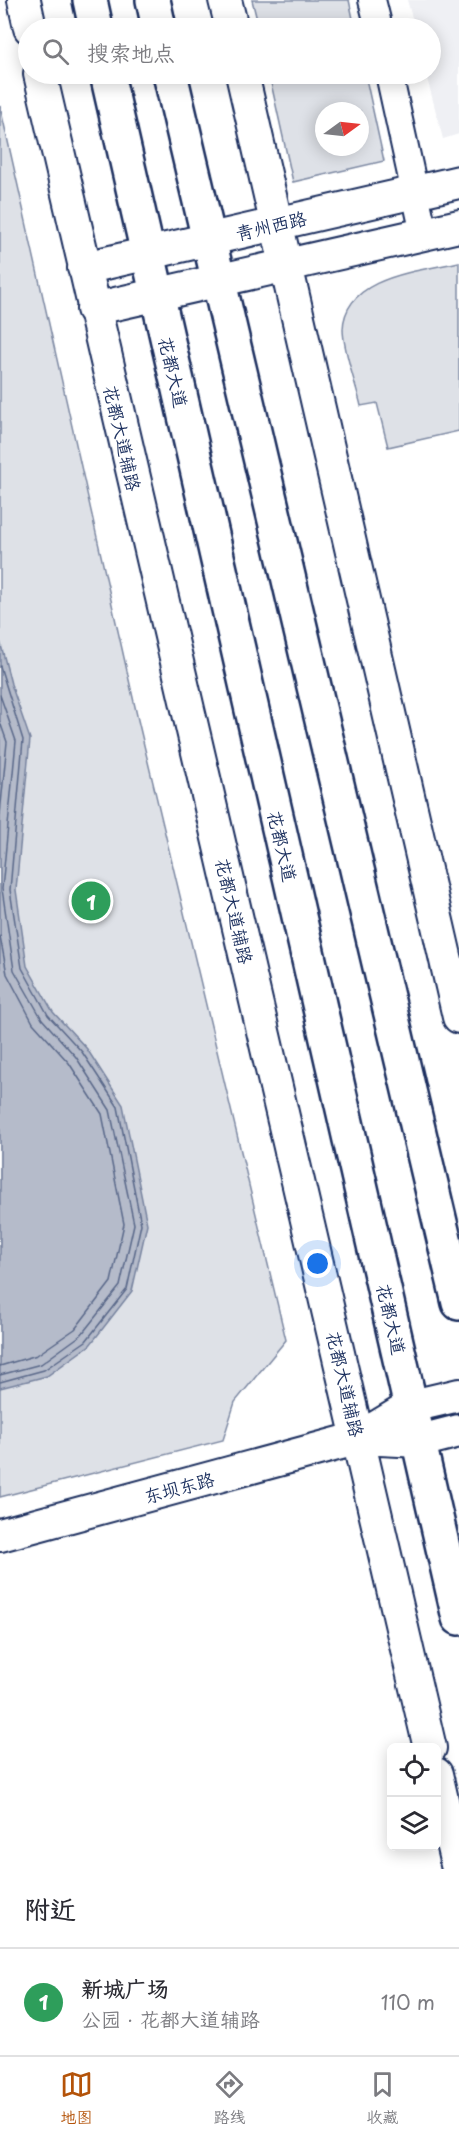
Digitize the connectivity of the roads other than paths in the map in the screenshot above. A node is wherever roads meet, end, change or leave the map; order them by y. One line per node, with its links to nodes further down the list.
1 (24, 0): 6 (street)
2 (90, 0): 7 (main road)
3 (153, 0): 8 (main road)
4 (225, 0): 9 (street)
5 (372, 0): 10 (street)
6 (28, 18)
7 (94, 18)
8 (157, 18)
9 (230, 18)
10 (376, 18)
11 (42, 84): 23 (street, 花都大道辅路)
12 (109, 84): 21 (main road, 花都大道)
13 (172, 84): 20 (main road)
14 (244, 84): 17 (street)
15 (391, 84): 19 (street)
16 (459, 182): 17 (street, 青州西路)
17 (277, 224): 20 (street, 青州西路); 22 (street)
18 (459, 225): 19 (street)
19 (424, 234): 22 (street)
20 (209, 239): 21 (street, 青州西路); 24 (main road)
21 (148, 255): 23 (street, 青州西路); 25 (main road, 花都大道)
22 (286, 267): 24 (street); 27 (street)
23 (84, 268): 26 (street, 花都大道辅路)
24 (219, 282): 25 (street); 28 (main road)
25 (156, 296): 26 (street); 30 (main road, 花都大道)
26 (93, 309): 32 (street, 花都大道辅路)
27 (459, 1017)
28 (459, 1303)
29 (459, 1395): 30 (street)
30 (412, 1406): 32 (street); 33 (main road, 花都大道)
31 (459, 1431): 33 (street)
32 (359, 1438): 33 (street); 34 (street, 东坝东路); 36 (street, 花都大道辅路)
33 (420, 1441): 35 (main road, 花都大道)
34 (0, 1535)
35 (459, 1618)
36 (429, 1743)
37 (441, 1795): 38 (street)
38 (459, 1869)

